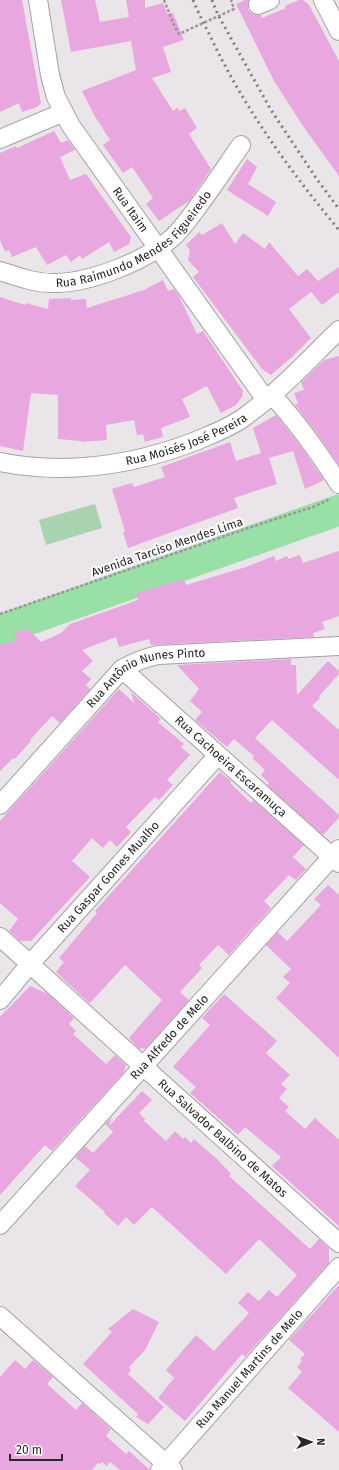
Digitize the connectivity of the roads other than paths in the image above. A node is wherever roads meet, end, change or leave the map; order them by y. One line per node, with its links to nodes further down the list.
1 (38, 0): 4 (street, Rua Itaim)
2 (323, 0): 3 (street)
3 (339, 31)
4 (64, 112): 5 (street); 7 (street, Rua Itaim)
5 (0, 139)
6 (241, 145): 7 (street, Rua Raimundo Mendes Figueiredo)
7 (157, 248): 8 (street, Rua Raimundo Mendes Figueiredo); 10 (street, Rua Itaim)
8 (0, 271)
9 (339, 330): 10 (street, Rua Moisés José Pereira)
10 (269, 397): 11 (street, Rua Moisés José Pereira); 12 (street, Rua Itaim)
11 (0, 462)
12 (335, 491)
13 (339, 646): 14 (street, Rua Antônio Nunes Pinto)
14 (122, 669): 15 (street, Rua Cachoeira Escaramuça); 16 (street, Rua Antônio Nunes Pinto)
15 (218, 755): 17 (street, Rua Cachoeira Escaramuça); 19 (street, Rua Gaspar Gomes Mualho)
16 (0, 805)
17 (337, 856): 21 (street, Rua Alfredo de Melo)
18 (0, 938): 19 (street, Rua Salvador Balbino de Matos)
19 (30, 964): 20 (street, Rua Gaspar Gomes Mualho); 21 (street, Rua Salvador Balbino de Matos)
20 (0, 1000)
21 (144, 1066): 22 (street, Rua Alfredo de Melo); 23 (street, Rua Salvador Balbino de Matos)
22 (0, 1225)
23 (339, 1242)
24 (339, 1267): 26 (street, Rua Manuel Martins de Melo)
25 (0, 1316): 26 (street)
26 (166, 1468)

